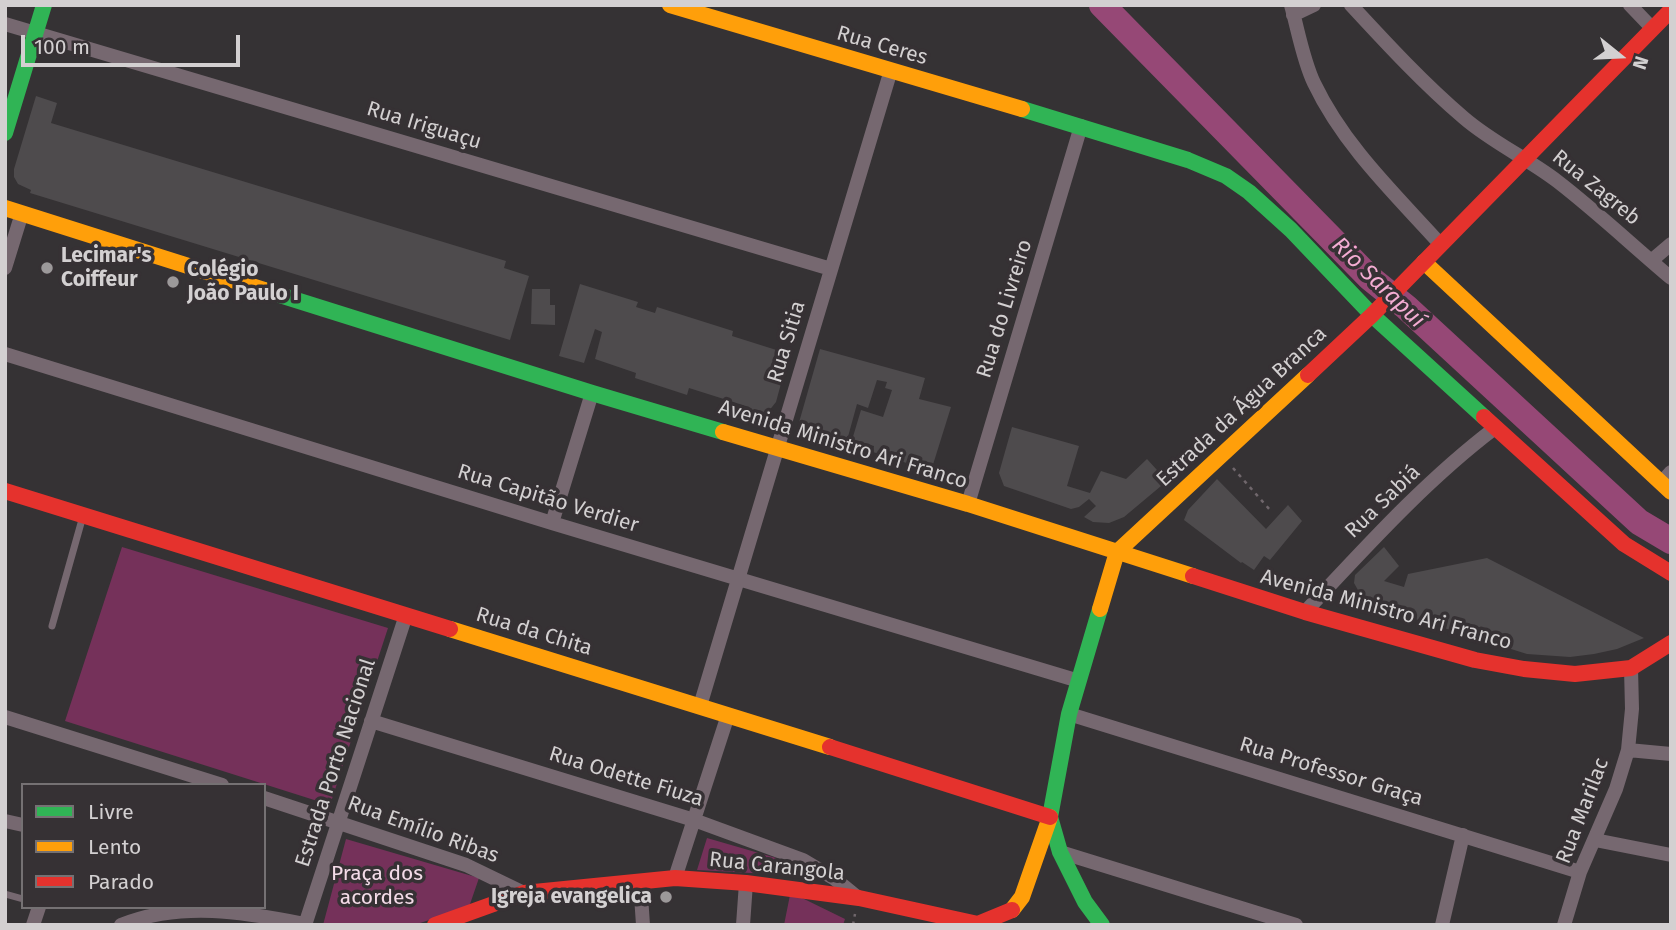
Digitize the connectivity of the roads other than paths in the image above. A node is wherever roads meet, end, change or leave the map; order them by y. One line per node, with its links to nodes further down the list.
1 (44, 5): 10 (street)
2 (670, 5): 11 (street, Rua Ceres)
3 (1314, 5): 6 (street)
4 (1351, 5): 14 (street, Rua Zagreb)
5 (1630, 5): 9 (street)
6 (1292, 10): 18 (street)
7 (1671, 10): 9 (street, Estrada da Água Branca)
8 (5, 24): 10 (street, Rua Iriguaçu)
9 (1652, 28): 14 (street, Estrada da Água Branca)
10 (36, 33): 13 (street); 22 (street, Rua Iriguaçu)
11 (891, 70): 12 (street, Rua Ceres); 22 (street, Rua Sitia)
12 (1081, 126): 24 (street, Rua Ceres); 31 (street, Rua do Livreiro)
13 (5, 134)
14 (1526, 159): 18 (street, Estrada da Água Branca); 19 (street, Rua Zagreb)
15 (5, 208): 16 (street, Avenida Ministro Ari Franco)
16 (22, 214): 21 (street); 26 (street, Avenida Ministro Ari Franco)
17 (1671, 244): 19 (street)
18 (1441, 245): 20 (street, Estrada da Água Branca)
19 (1651, 261): 23 (street, Rua Zagreb)
20 (1424, 262): 24 (street, Estrada da Água Branca); 29 (street)
21 (5, 268)
22 (831, 269): 28 (street, Rua Sitia)
23 (1671, 278)
24 (1372, 315): 27 (street, Rua Ceres); 34 (street, Estrada da Água Branca)
25 (5, 354): 33 (street, Rua Capitão Verdier)
26 (592, 394): 28 (street, Avenida Ministro Ari Franco); 33 (street)
27 (1495, 428): 35 (street, Rua Ceres); 37 (street, Rua Sabiá)
28 (778, 447): 31 (street, Avenida Ministro Ari Franco); 36 (street, Rua Sitia)
29 (1667, 482)
30 (5, 491): 32 (street, Rua da Chita)
31 (968, 504): 34 (street, Avenida Ministro Ari Franco)
32 (83, 515): 38 (street, Rua da Chita); 39 (lane)
33 (552, 523): 36 (street, Rua Capitão Verdier)
34 (1117, 552): 37 (street, Avenida Ministro Ari Franco); 43 (street)
35 (1671, 573)
36 (738, 578): 43 (street, Rua Capitão Verdier); 44 (street, Rua Sitia)
37 (1304, 612): 42 (street, Avenida Ministro Ari Franco)
38 (406, 615): 44 (street, Rua da Chita); 48 (street, Estrada Porto Nacional)
39 (52, 626)
40 (1671, 643): 41 (street, Avenida Ministro Ari Franco)
41 (1663, 653): 42 (street, Avenida Ministro Ari Franco)
42 (1631, 668): 49 (street, Rua Marilac)
43 (1079, 681): 45 (street)
44 (700, 706): 46 (street, Rua da Chita)
45 (1069, 714): 53 (street); 56 (street, Rua Professor Graça)
46 (728, 715): 53 (street, Rua da Chita); 54 (street)
47 (5, 717): 51 (street)
48 (371, 721): 54 (street, Rua Odette Fiuza); 55 (street, Estrada Porto Nacional)
49 (1629, 750): 50 (street); 57 (street, Rua Marilac)
50 (1671, 754)
51 (216, 783)
52 (266, 799): 55 (street, Rua Emílio Ribas)
53 (1050, 817): 58 (street); 71 (street, Rua Carangola)
54 (694, 820): 61 (street); 65 (street, Rua Odette Fiuza)
55 (339, 822): 64 (street, Rua Emílio Ribas); 66 (street, Estrada Porto Nacional)
56 (1463, 835): 60 (street, Rua Professor Graça); 74 (street)
57 (1595, 840): 59 (street); 60 (street, Rua Marilac)
58 (1060, 852): 72 (street); 73 (street)
59 (1671, 855)
60 (1580, 872): 75 (street, Rua Marilac)
61 (675, 878): 62 (street, Rua Carangola); 63 (street, Rua Carangola)
62 (640, 881): 64 (street, Rua Carangola); 69 (street)
63 (746, 883): 65 (street, Rua Carangola); 70 (street)
64 (524, 894): 68 (street, Rua Carangola)
65 (858, 897): 71 (street, Rua Carangola)
66 (305, 924): 67 (street)
67 (121, 925)
68 (436, 925)
69 (643, 925)
70 (743, 925)
71 (978, 925)
72 (1102, 925)
73 (1296, 925)
74 (1442, 925)
75 (1564, 925)

